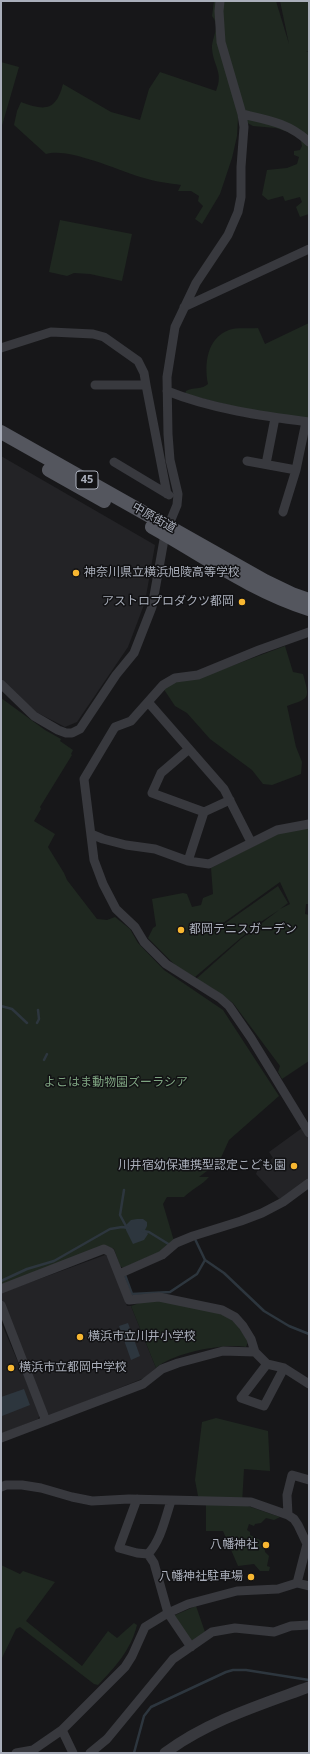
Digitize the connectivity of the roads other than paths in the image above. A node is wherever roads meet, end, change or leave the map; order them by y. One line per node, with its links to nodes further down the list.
1 (220, 1): 2 (street)
2 (242, 114): 3 (street); 5 (street)
3 (309, 142)
4 (309, 249): 5 (street)
5 (184, 306): 9 (street)
6 (1, 348): 8 (street)
7 (95, 385): 8 (street)
8 (146, 385): 18 (street)
9 (167, 391): 10 (street); 19 (street)
10 (275, 418): 11 (street); 16 (street)
11 (307, 422): 17 (street)
12 (1, 432): 21 (main road, 中原街道 / 45)
13 (1, 442): 21 (main road, 中原街道 / 45)
14 (247, 461): 16 (street)
15 (114, 462): 18 (street)
16 (266, 464): 17 (street)
17 (296, 470): 20 (street)
18 (167, 494): 19 (street)
19 (178, 500): 21 (street)
20 (283, 512)
21 (175, 535): 22 (main road, 中原街道 / 45); 23 (main road, 中原街道 / 45); 25 (street)
22 (309, 600)
23 (309, 609)
24 (309, 632): 26 (street)
25 (1, 684)
26 (148, 702): 27 (street); 31 (street)
27 (189, 749): 28 (street); 29 (street)
28 (230, 800): 29 (street); 32 (street)
29 (204, 812): 33 (street)
30 (309, 824): 32 (street)
31 (91, 834): 33 (street); 34 (street)
32 (251, 842): 33 (street)
33 (188, 862)
34 (309, 1132)
35 (309, 1183): 36 (street)
36 (119, 1274): 37 (street); 39 (street)
37 (1, 1289)
38 (1, 1305): 43 (street)
39 (255, 1352): 40 (street); 43 (street)
40 (267, 1364): 41 (street); 41 (street)
41 (284, 1368): 42 (street)
42 (309, 1382)
43 (46, 1421): 44 (street)
44 (1, 1438)
45 (309, 1480): 49 (street)
46 (1, 1487): 47 (street)
47 (137, 1499): 48 (street); 51 (street)
48 (171, 1501): 49 (street); 51 (street)
49 (288, 1515): 50 (street)
50 (308, 1545): 52 (street)
51 (148, 1554): 54 (street)
52 (297, 1583): 53 (street); 54 (street)
53 (309, 1586)
54 (168, 1613): 56 (street); 58 (street)
55 (309, 1625): 56 (street)
56 (190, 1647): 62 (street)
57 (309, 1687): 59 (street)
58 (62, 1730): 60 (street); 61 (street)
59 (172, 1751)
60 (16, 1753)
61 (73, 1753)
62 (90, 1753)

